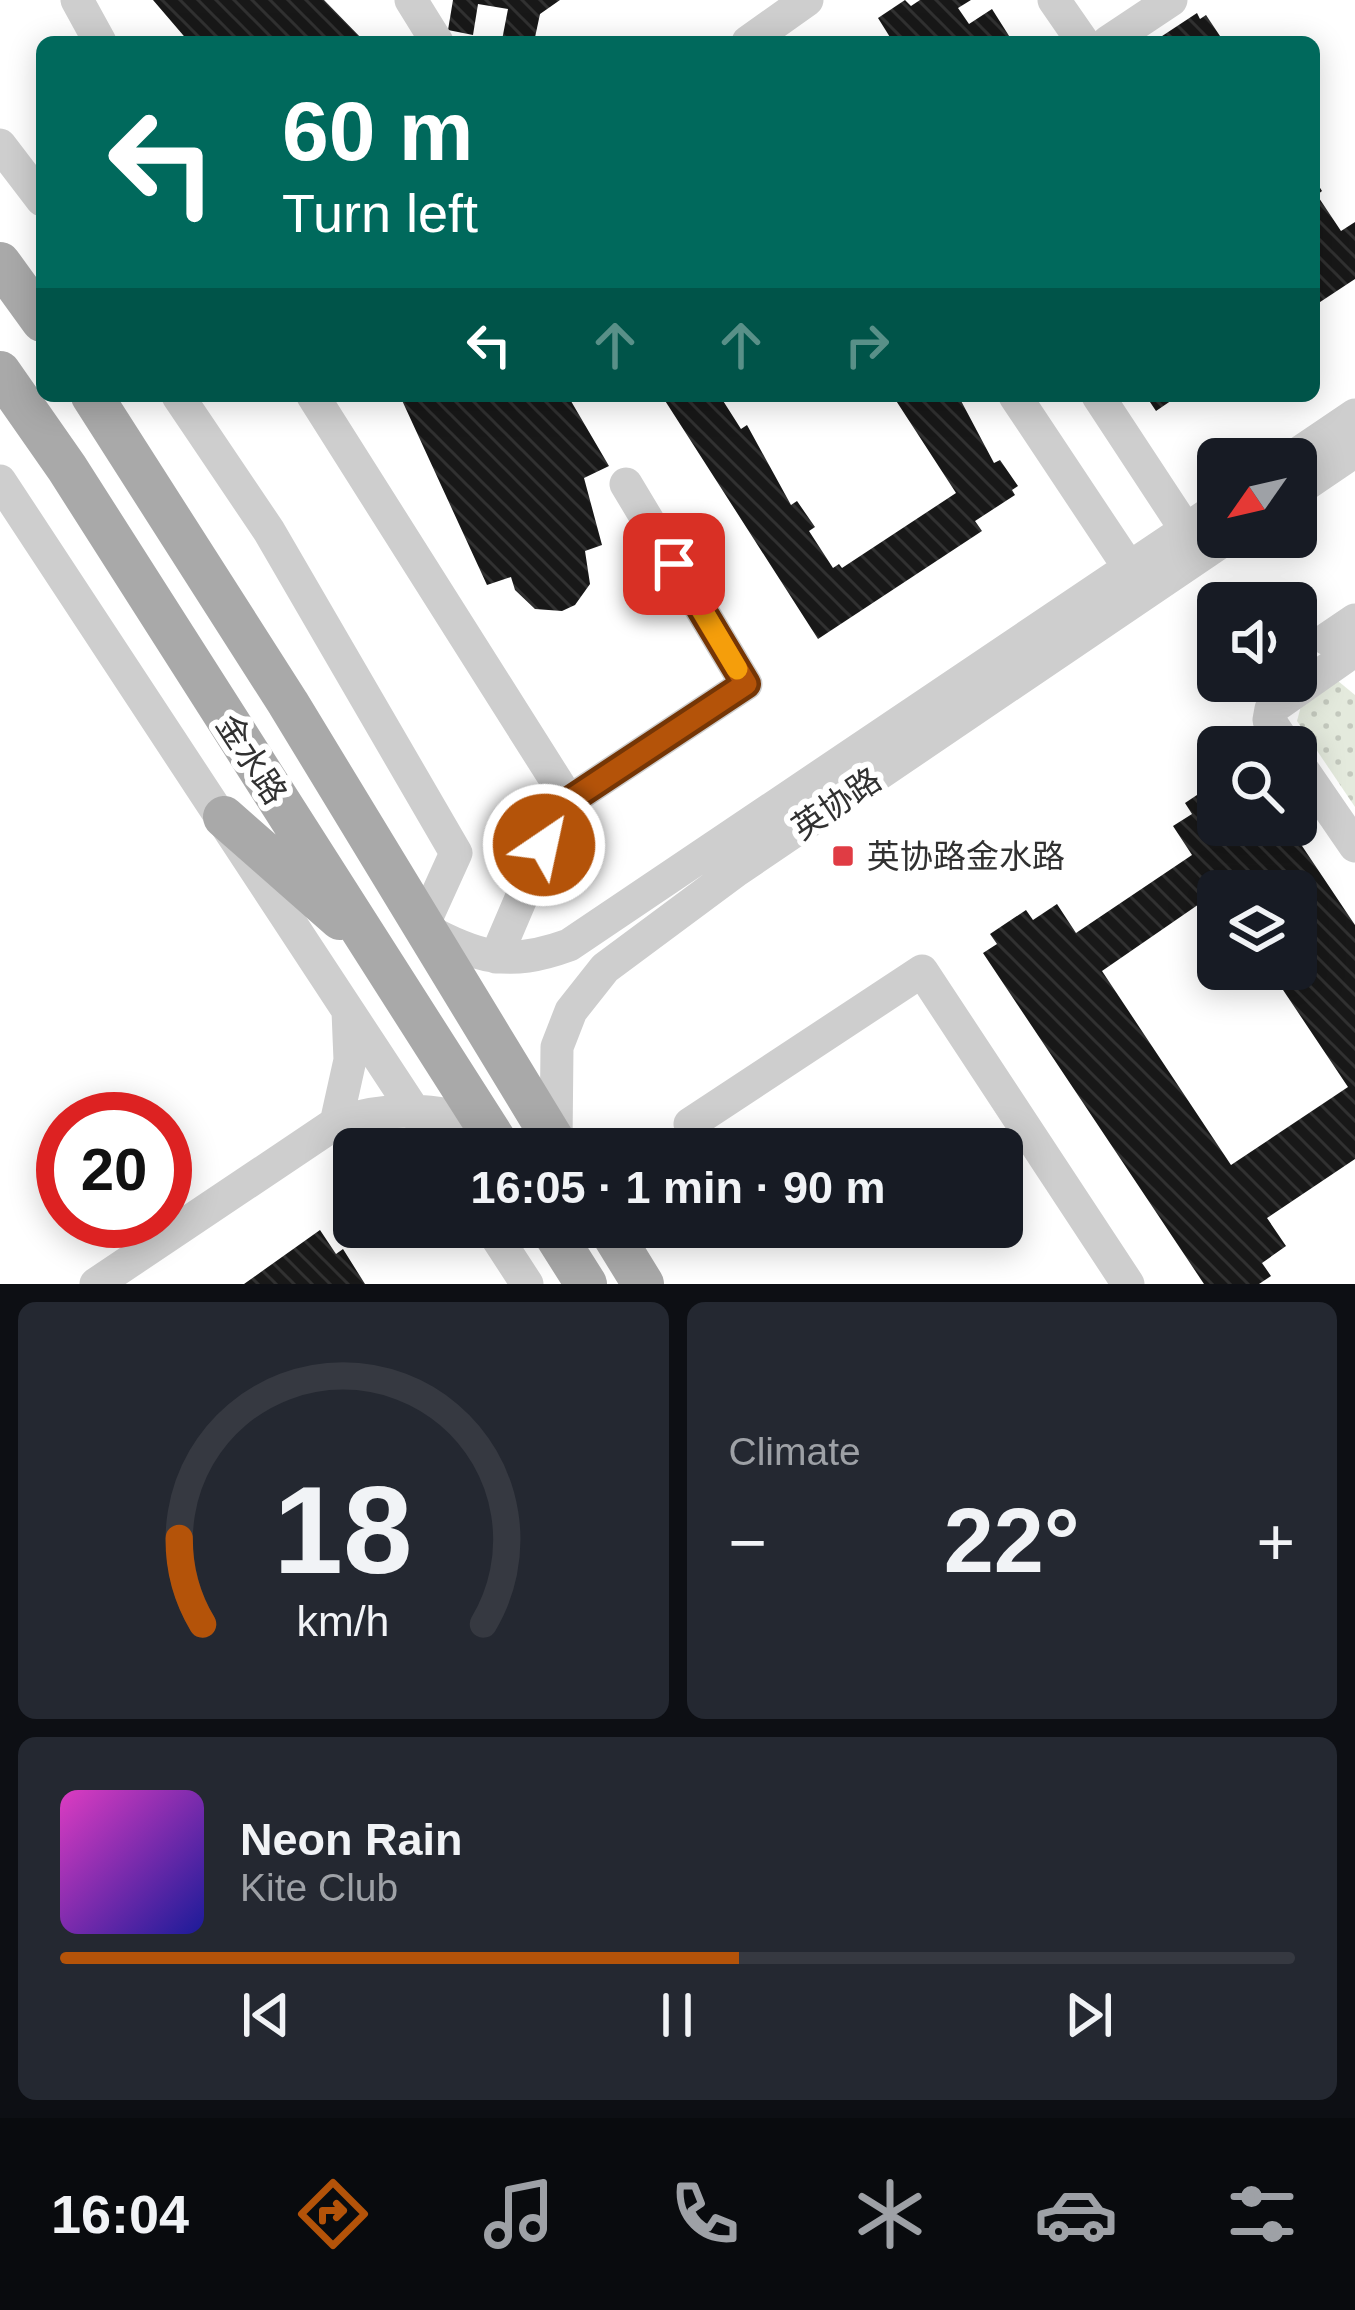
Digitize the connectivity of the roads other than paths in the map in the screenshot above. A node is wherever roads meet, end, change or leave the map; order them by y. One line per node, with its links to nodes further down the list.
1 (77, 0): 6 (street)
2 (411, 0): 7 (street)
3 (807, 0): 8 (street)
4 (1054, 0): 9 (street)
5 (1171, 0): 10 (street)
6 (97, 36)
7 (433, 36)
8 (756, 36)
9 (1079, 36)
10 (1117, 36)
11 (0, 146): 12 (street)
12 (36, 192)
13 (0, 262): 14 (main road)
14 (36, 313)
15 (0, 372): 38 (main road, 金水路)
16 (96, 402): 37 (main road, 金水路)
17 (182, 402): 37 (street)
18 (317, 402): 34 (street)
19 (1019, 402): 30 (street)
20 (1102, 402): 28 (street)
21 (1355, 415): 22 (street)
22 (1317, 441)
23 (1352, 461): 24 (street)
24 (1317, 480)
25 (0, 482): 35 (street)
26 (626, 484): 34 (street)
27 (1197, 522): 28 (street, 英协路)
28 (1186, 530): 30 (street, 英协路)
29 (1197, 558): 48 (street, 英协路)
30 (1130, 568): 39 (street, 英协路)
31 (1345, 640): 32 (street)
32 (1273, 726)
33 (1317, 791): 36 (street)
34 (569, 801): 39 (street)
35 (224, 817): 38 (main road); 40 (street)
36 (1355, 846)
37 (422, 928): 39 (street, 英协路); 47 (main road, 金水路)
38 (380, 954): 46 (main road, 金水路)
39 (496, 957)
40 (348, 1009): 41 (street); 42 (street)
41 (413, 1109): 42 (street); 44 (street); 45 (street)
42 (336, 1123): 52 (street)
43 (691, 1124): 56 (street)
44 (425, 1128)
45 (468, 1128)
46 (488, 1128)
47 (546, 1128)
48 (557, 1128)
49 (504, 1248): 53 (street)
50 (563, 1248): 54 (main road)
51 (621, 1248): 55 (main road)
52 (96, 1284)
53 (527, 1284)
54 (586, 1284)
55 (643, 1284)
56 (1129, 1284)

